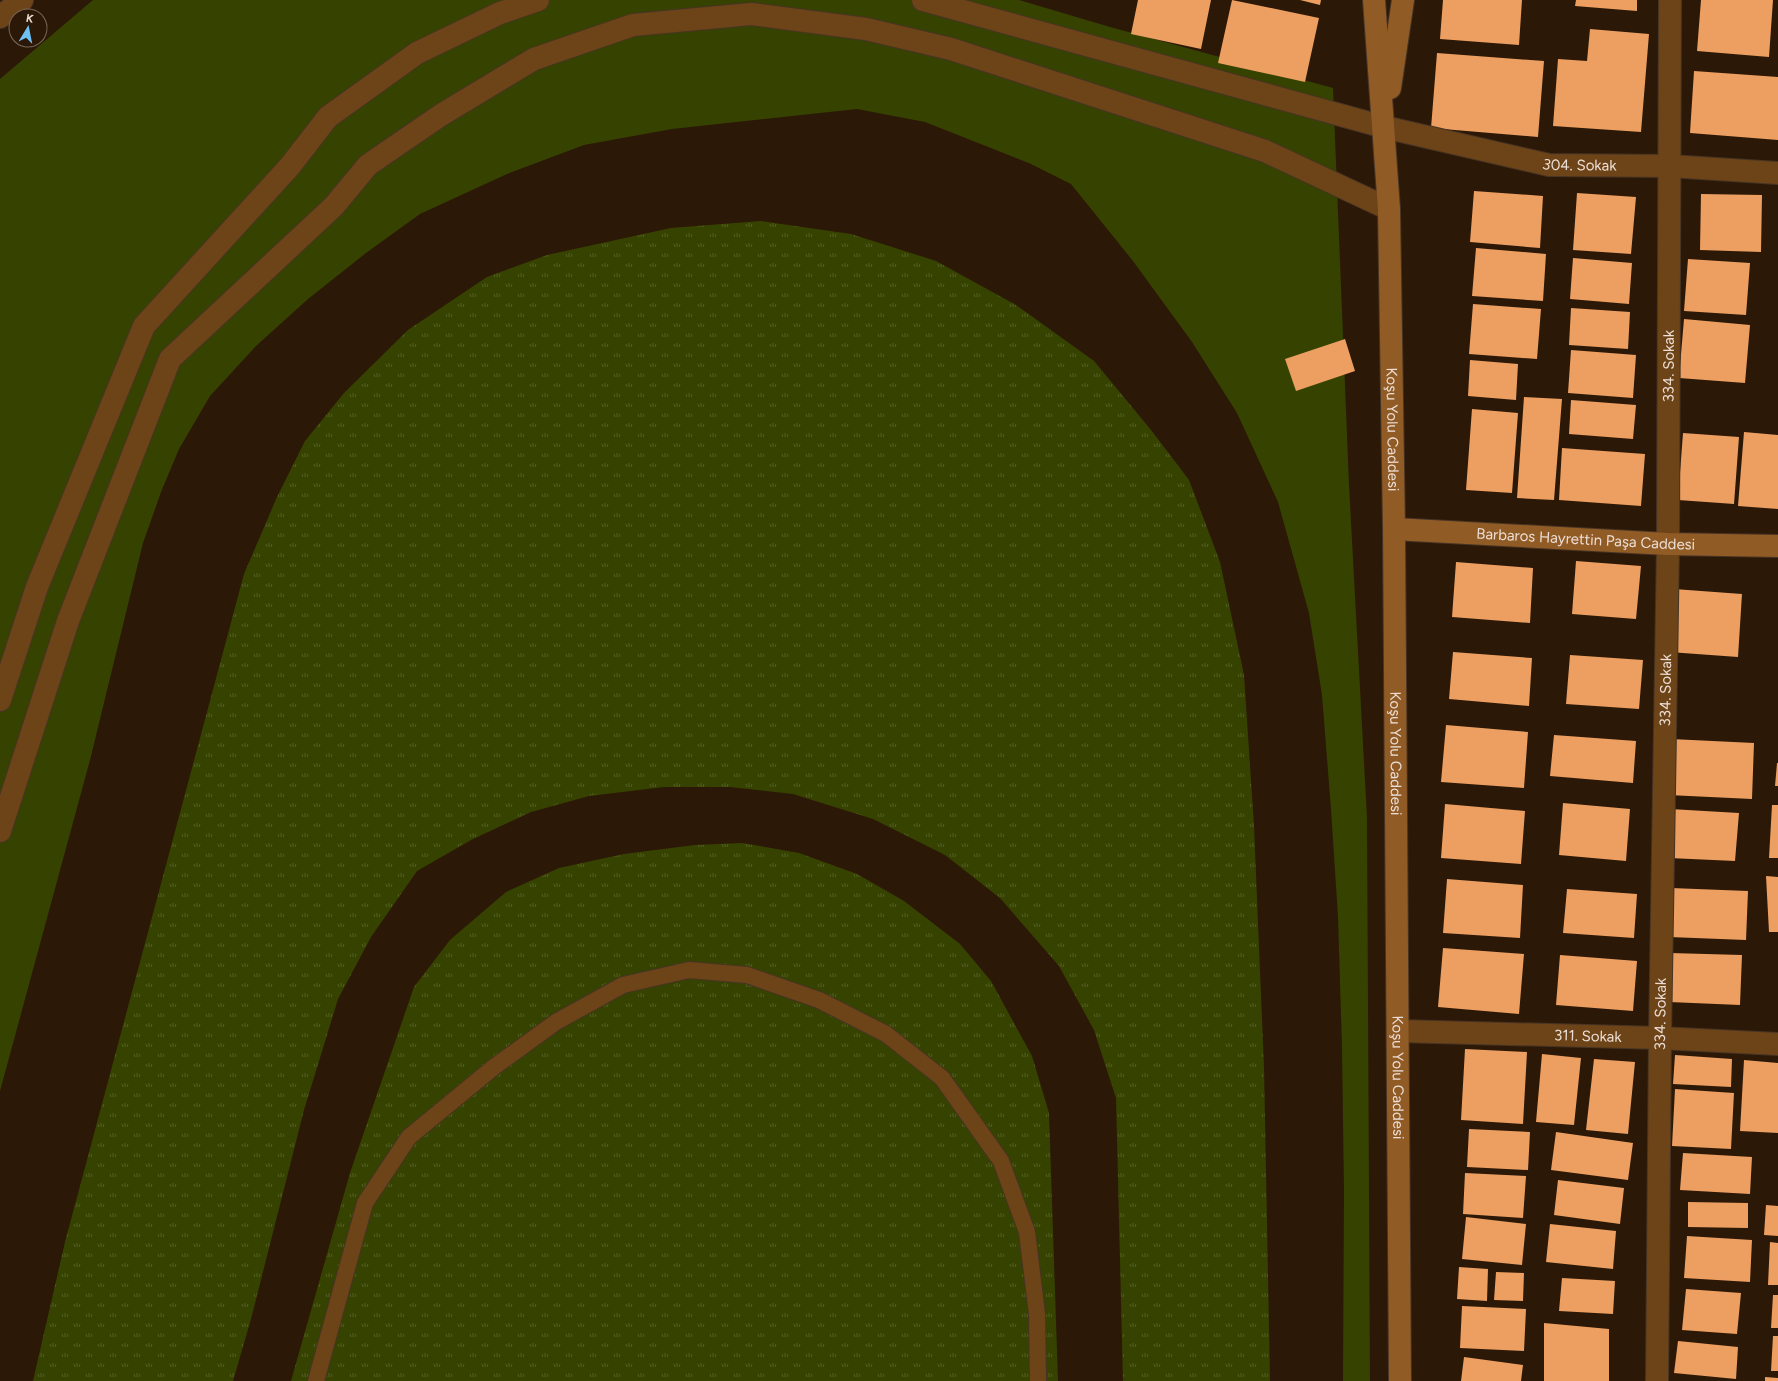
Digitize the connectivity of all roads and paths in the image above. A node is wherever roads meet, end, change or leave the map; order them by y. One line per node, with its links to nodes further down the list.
1 (22, 0): 7 (street)
2 (538, 0): 15 (street)
3 (923, 0): 8 (street, 304. Sokak)
4 (1374, 0): 8 (main road, Koşu Yolu Caddesi)
5 (1403, 0): 8 (main road, Koşu Yolu Caddesi)
6 (1670, 0): 9 (street, 334. Sokak)
7 (0, 17)
8 (1384, 127): 9 (street, 304. Sokak); 11 (main road, Koşu Yolu Caddesi)
9 (1670, 166): 10 (street, 304. Sokak); 13 (street, 334. Sokak)
10 (1778, 173)
11 (1389, 209): 12 (main road, Koşu Yolu Caddesi); 16 (street)
12 (1394, 529): 13 (main road, Barbaros Hayrettin Paşa Caddesi); 17 (main road, Koşu Yolu Caddesi)
13 (1668, 544): 14 (main road, Barbaros Hayrettin Paşa Caddesi); 18 (street, 334. Sokak)
14 (1778, 546)
15 (0, 700)
16 (0, 831)
17 (1398, 1031): 18 (street, 311. Sokak); 22 (main road, Koşu Yolu Caddesi)
18 (1660, 1038): 19 (street, 311. Sokak); 23 (street, 334. Sokak)
19 (1778, 1044)
20 (316, 1381): 21 (lane)
21 (1038, 1381)
22 (1400, 1381)
23 (1657, 1381)

